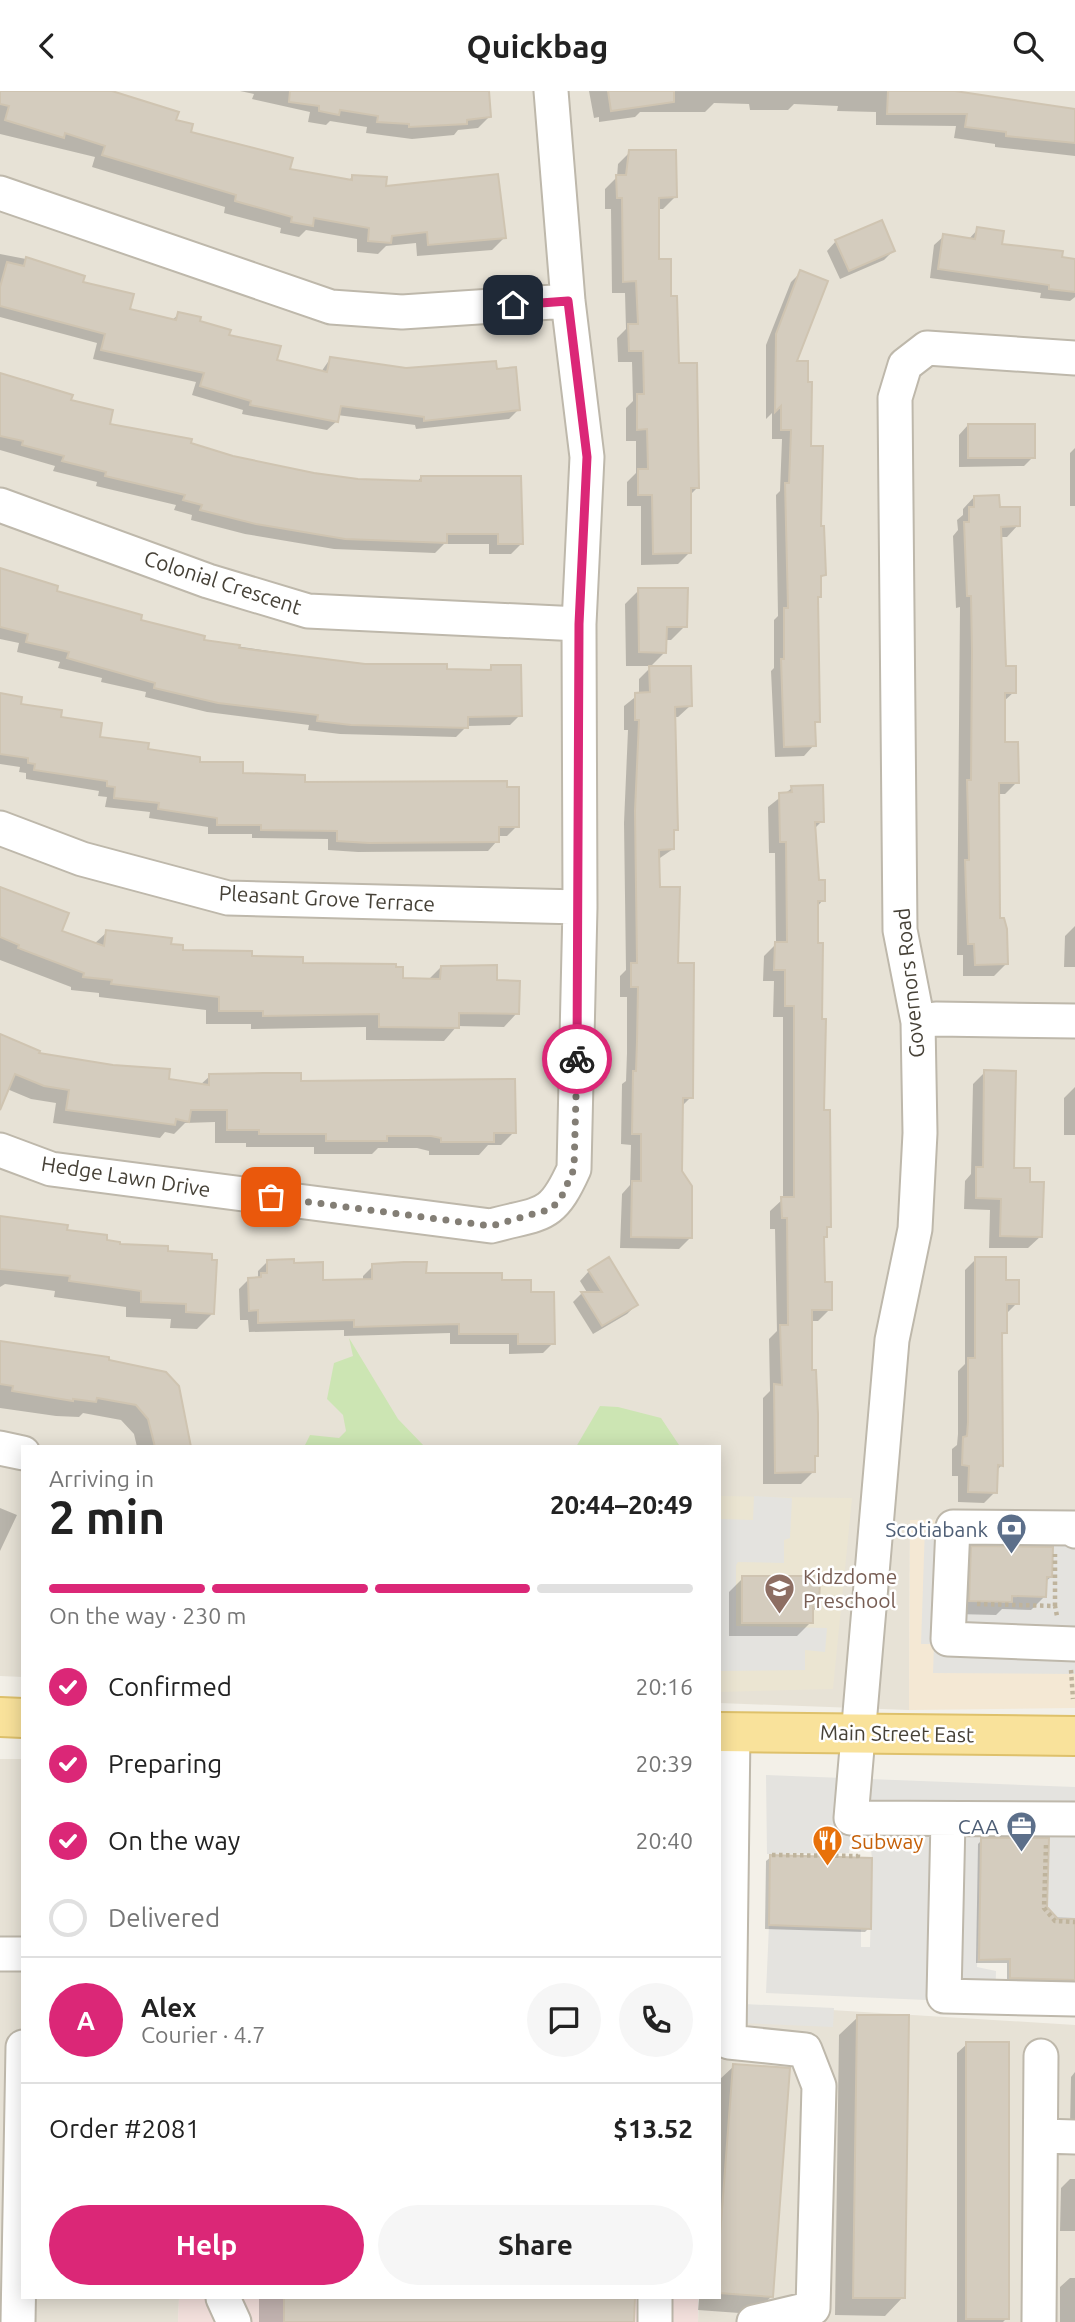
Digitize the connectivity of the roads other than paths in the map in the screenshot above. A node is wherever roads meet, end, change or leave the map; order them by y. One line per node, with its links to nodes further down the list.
1 (551, 91): 3 (street, Hedge Lawn Drive)
2 (0, 193): 3 (street)
3 (568, 301): 6 (street, Hedge Lawn Drive)
4 (1075, 358): 10 (street, Governors Road)
5 (0, 505): 6 (street, Colonial Crescent)
6 (579, 624): 8 (street, Hedge Lawn Drive)
7 (0, 828): 8 (street, Pleasant Grove Terrace)
8 (580, 907): 11 (street, Hedge Lawn Drive)
9 (1075, 1021): 10 (street)
10 (918, 1022): 20 (street, Governors Road)
11 (0, 1150)
12 (0, 1448): 13 (street)
13 (21, 1453)
14 (1065, 1538): 15 (street)
15 (1069, 1643)
16 (0, 1717): 18 (main road)
17 (1074, 1717): 20 (main road, Main Street East)
18 (21, 1718)
19 (726, 1732): 20 (main road, Main Street East); 33 (street)
20 (857, 1732): 22 (street, Governors Road)
21 (1075, 1819): 22 (street)
22 (948, 1820): 25 (street)
23 (0, 1954): 24 (street)
24 (21, 1954)
25 (1075, 1999)
26 (1041, 2056): 27 (street)
27 (1042, 2136): 28 (street); 34 (street)
28 (1075, 2137)
29 (21, 2157): 31 (street)
30 (655, 2299): 32 (street)
31 (18, 2322)
32 (654, 2322)
33 (754, 2322)
34 (1039, 2322)

